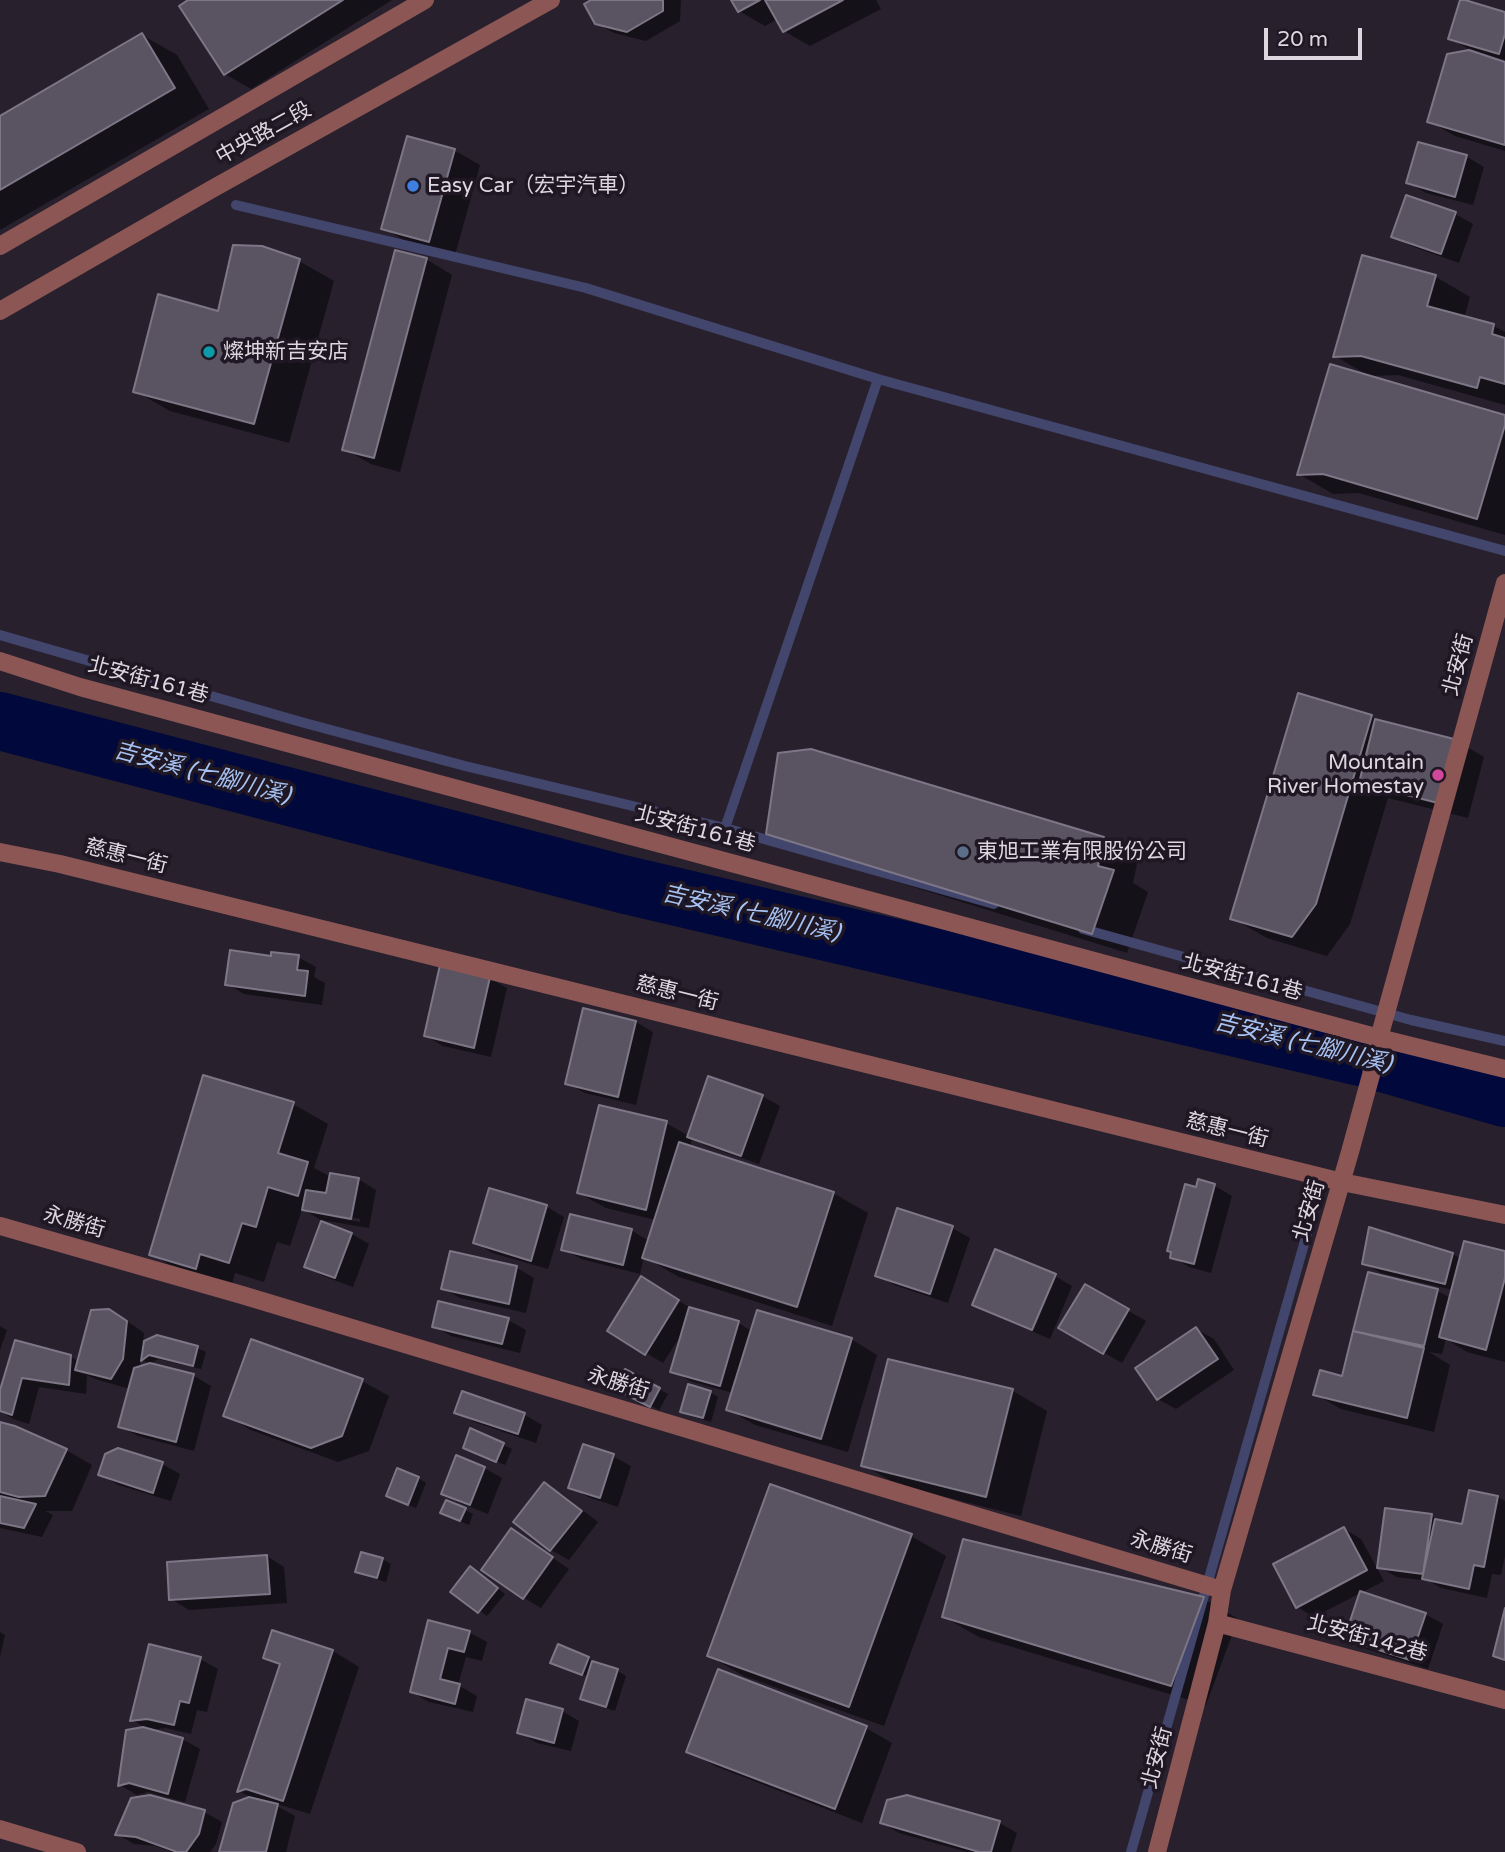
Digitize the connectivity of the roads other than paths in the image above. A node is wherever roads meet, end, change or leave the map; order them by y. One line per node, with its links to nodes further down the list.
1 (425, 0): 3 (street, 中央路二段)
2 (551, 0): 4 (street, 中央路二段)
3 (0, 246)
4 (0, 311)
5 (1505, 583): 8 (street, 北安街)
6 (0, 661): 8 (street, 北安街161巷)
7 (0, 852): 10 (street, 慈惠一街)
8 (1379, 1038): 9 (street, 北安街161巷); 10 (street, 北安街)
9 (1505, 1069)
10 (1342, 1182): 11 (street, 慈惠一街); 13 (street, 北安街)
11 (1505, 1215)
12 (0, 1226): 13 (street, 永勝街)
13 (1222, 1590): 14 (street, 北安街)
14 (1217, 1623): 15 (street, 北安街142巷); 18 (street, 北安街)
15 (1505, 1700)
16 (0, 1829): 17 (street)
17 (77, 1852)
18 (1157, 1852)

